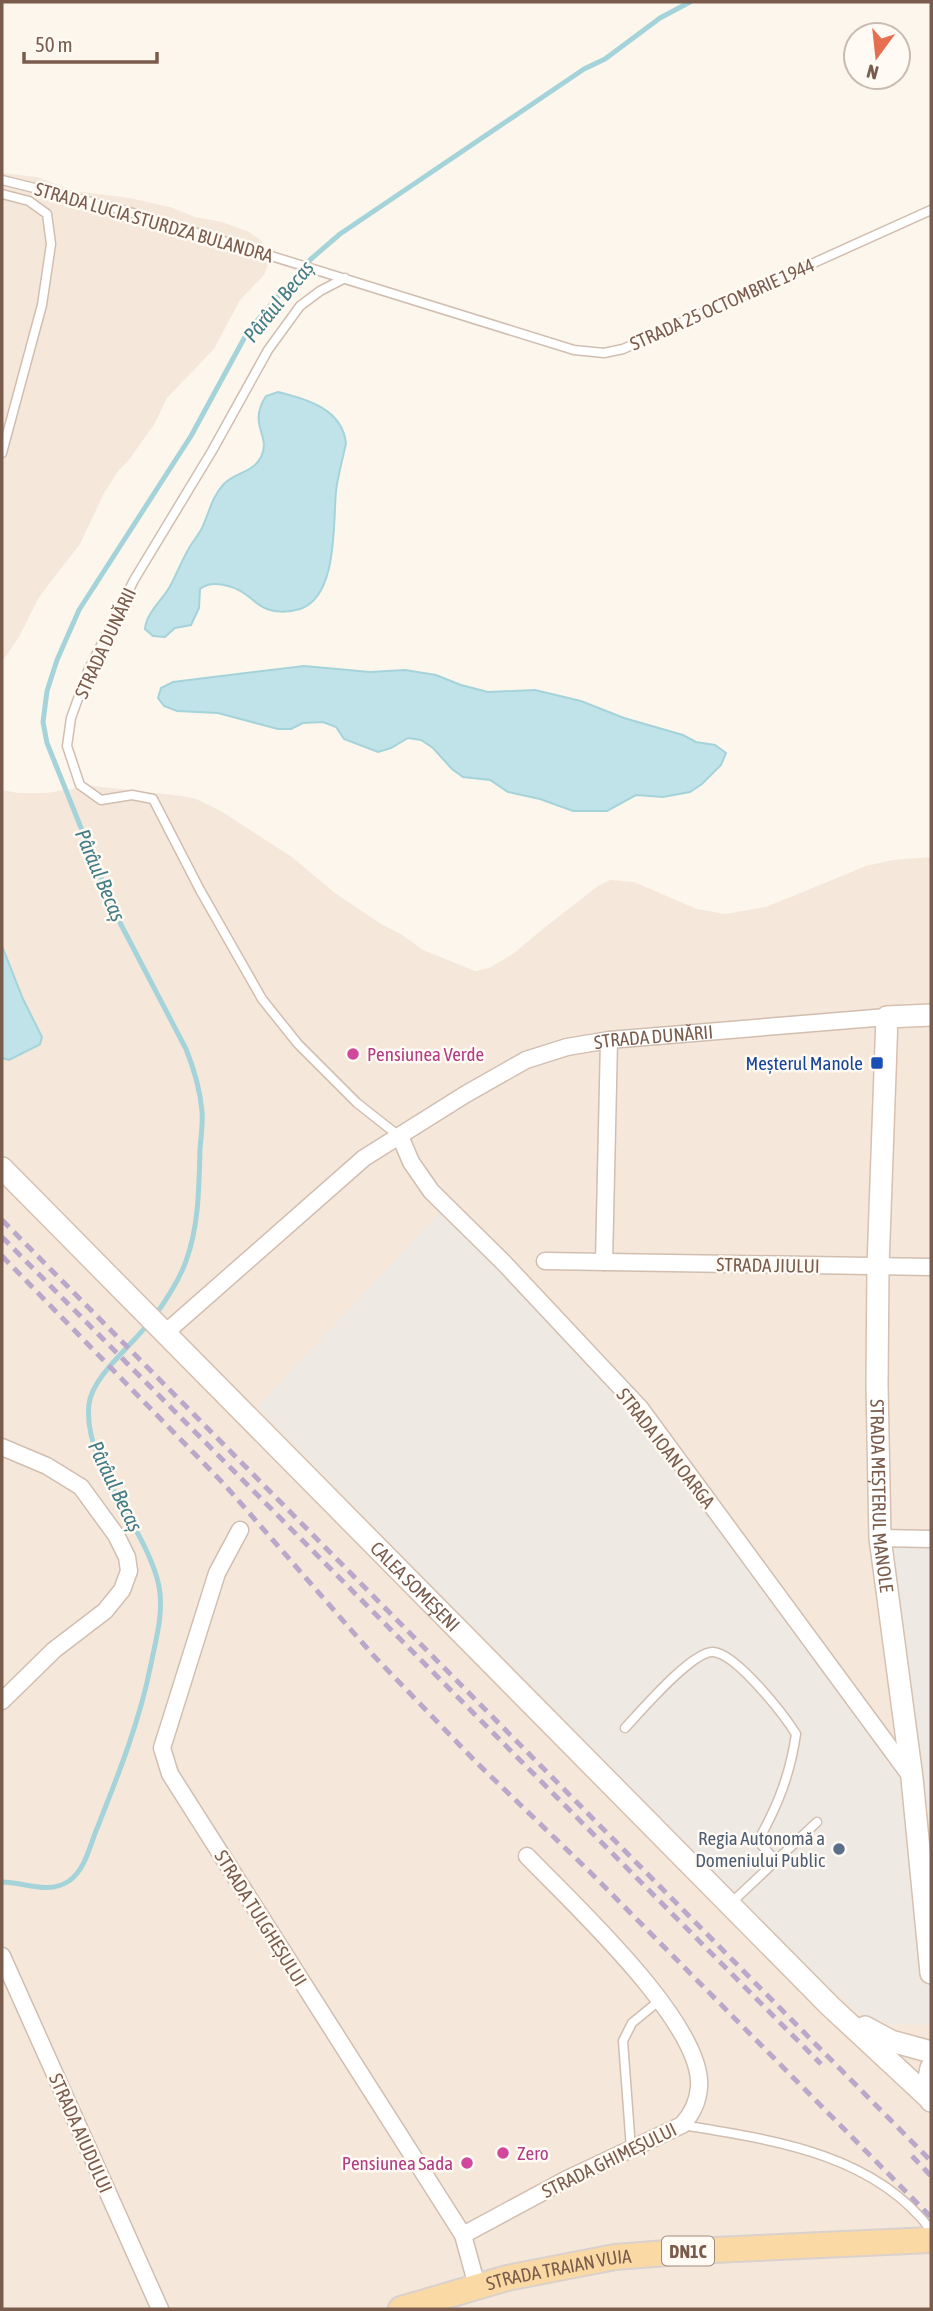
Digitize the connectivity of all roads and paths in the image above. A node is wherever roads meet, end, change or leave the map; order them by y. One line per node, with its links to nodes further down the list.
1 (2, 180): 4 (lane, STRADA LUCIA STURDZA BULANDRA)
2 (2, 194): 5 (lane)
3 (931, 210): 4 (lane, STRADA 25 OCTOMBRIE 1944)
4 (345, 278): 9 (lane, STRADA DUNĂRII)
5 (2, 453)
6 (931, 1015): 7 (main road, STRADA DUNĂRII)
7 (887, 1017): 8 (street, STRADA DUNĂRII); 13 (main road, STRADA MEȘTERUL MANOLE)
8 (609, 1040): 9 (street, STRADA DUNĂRII); 12 (street)
9 (400, 1136): 15 (street, STRADA DUNĂRII); 22 (street, STRADA IOAN OARGA)
10 (2, 1168): 15 (main road, CALEA SOMEȘENI)
11 (545, 1261): 12 (street, STRADA JIULUI)
12 (604, 1262): 13 (street, STRADA JIULUI)
13 (878, 1266): 14 (street, STRADA JIULUI); 18 (main road, STRADA MEȘTERUL MANOLE)
14 (931, 1267)
15 (162, 1332): 26 (main road, CALEA SOMEȘENI)
16 (2, 1447): 20 (street)
17 (240, 1530): 37 (street, STRADA TULGHEȘULUI)
18 (880, 1538): 19 (street); 22 (main road, STRADA MEȘTERUL MANOLE)
19 (931, 1539)
20 (2, 1701)
21 (625, 1728): 25 (lane)
22 (912, 1778): 28 (main road, STRADA MEȘTERUL MANOLE)
23 (817, 1822): 25 (lane)
24 (527, 1856): 29 (street, STRADA GHIMEȘULUI)
25 (775, 1860): 26 (lane)
26 (730, 1904): 30 (main road, CALEA SOMEȘENI)
27 (2, 1956): 40 (street, STRADA AIUDULUI)
28 (931, 1973)
29 (660, 2000): 34 (street, STRADA GHIMEȘULUI); 35 (lane)
30 (830, 2006): 31 (main road, CALEA SOMEȘENI); 33 (main road, CALEA SOMEȘENI)
31 (931, 2052)
32 (931, 2068): 33 (main road)
33 (930, 2099)
34 (682, 2125): 35 (street, STRADA GHIMEȘULUI); 36 (lane)
35 (631, 2149): 37 (street, STRADA GHIMEȘULUI)
36 (931, 2230)
37 (463, 2235): 39 (street, STRADA TULGHEȘULUI)
38 (931, 2240): 39 (main road, STRADA TRAIAN VUIA / DN1C)
39 (477, 2286): 41 (main road, STRADA TRAIAN VUIA / DN1C)
40 (160, 2309)
41 (401, 2309)

